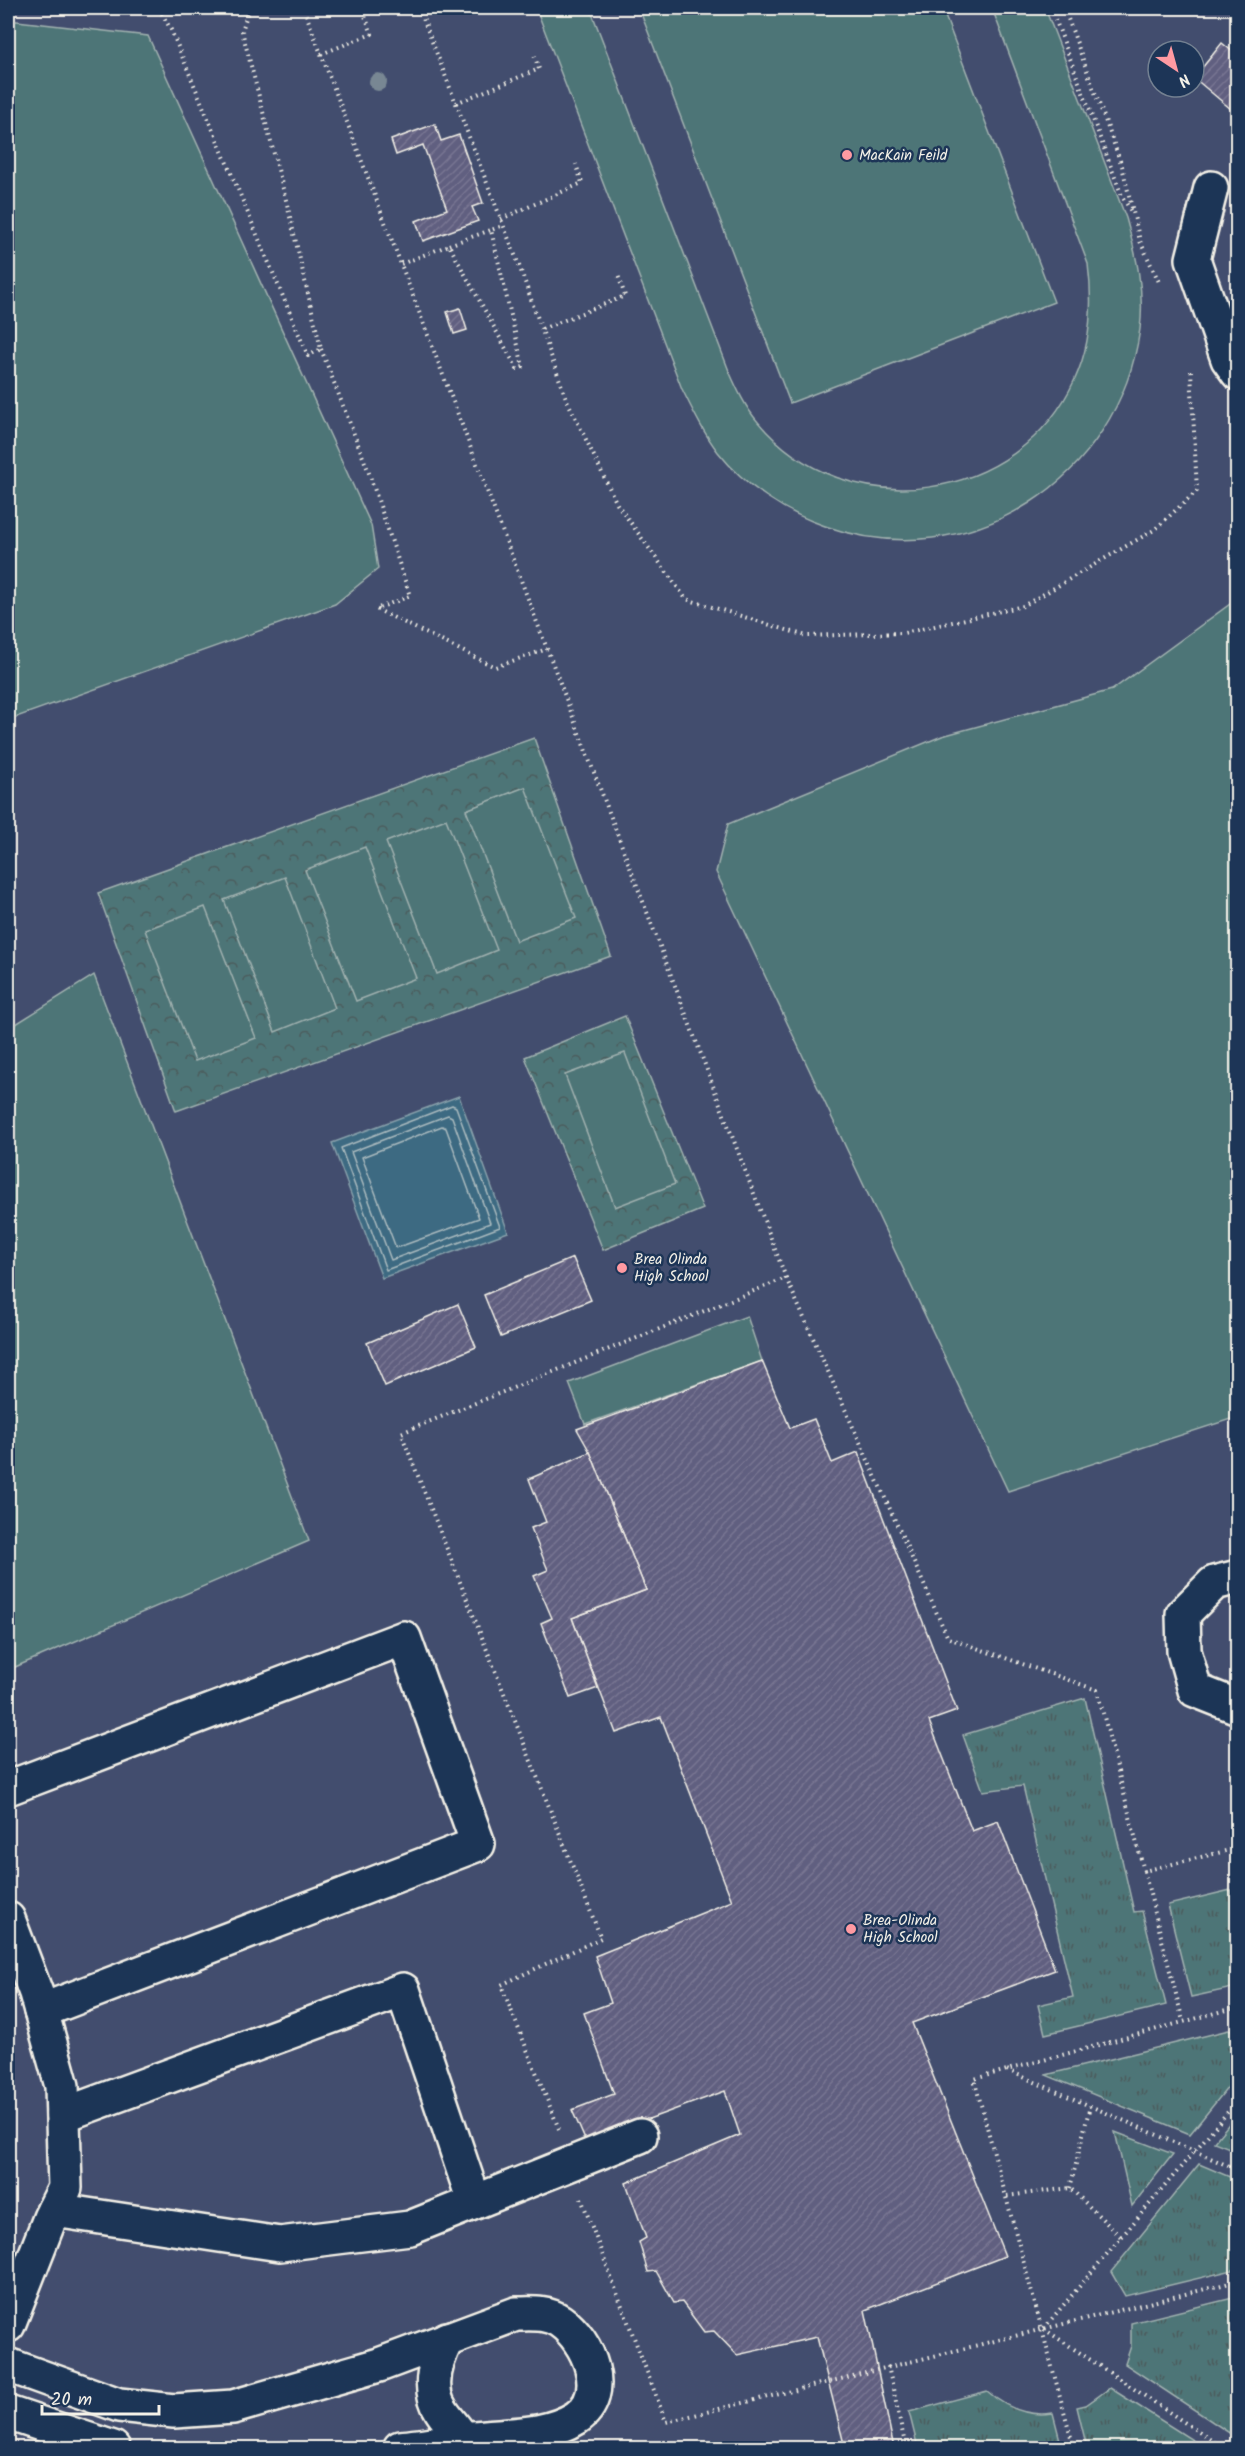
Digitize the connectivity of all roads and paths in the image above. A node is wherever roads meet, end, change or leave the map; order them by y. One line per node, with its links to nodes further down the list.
1 (159, 8): 22 (path)
2 (249, 8): 22 (path)
3 (362, 8): 9 (path)
4 (419, 8): 10 (path)
5 (1051, 8): 13 (path)
6 (1064, 8): 13 (path)
7 (304, 9): 9 (path)
8 (533, 52): 10 (path)
9 (321, 54): 18 (path)
10 (456, 103): 14 (path)
11 (576, 164): 14 (path)
12 (1211, 188): 24 (lane)
13 (1135, 218): 20 (path)
14 (501, 219): 15 (path)
15 (503, 226): 16 (path); 21 (path)
16 (491, 230): 17 (path); 17 (path)
17 (448, 246): 18 (path)
18 (401, 264): 25 (path)
19 (618, 275): 21 (path)
20 (1162, 289)
21 (542, 329): 23 (path)
22 (321, 349): 25 (path)
23 (1191, 364)
24 (1238, 373)
25 (547, 649): 26 (path)
26 (786, 1278): 31 (path); 42 (path)
27 (1238, 1577): 28 (lane)
28 (1238, 1707)
29 (8, 1788): 34 (lane)
30 (1237, 1849): 31 (path)
31 (1144, 1870): 35 (path)
32 (8, 1919): 34 (lane)
33 (1238, 2007): 35 (path)
34 (41, 2011): 39 (lane)
35 (1183, 2021): 36 (path)
36 (1006, 2070): 38 (path); 45 (path)
37 (1238, 2100): 41 (path)
38 (1090, 2106): 41 (path); 44 (path)
39 (63, 2115): 46 (lane); 47 (lane)
40 (640, 2136): 42 (lane)
41 (1194, 2151): 43 (path); 48 (path)
42 (572, 2162): 46 (lane); 54 (path)
43 (1238, 2170)
44 (1070, 2188): 45 (path); 48 (path)
45 (1006, 2196): 51 (path)
46 (474, 2201): 47 (lane)
47 (54, 2210): 50 (lane)
48 (1121, 2237): 51 (path)
49 (1238, 2281): 51 (path)
50 (8, 2325)
51 (1043, 2328): 54 (path); 61 (path); 62 (path)
52 (447, 2338): 53 (lane); 56 (lane); 57 (lane)
53 (8, 2365)
54 (888, 2366): 60 (path)
55 (8, 2413): 58 (lane)
56 (563, 2437): 57 (lane)
57 (464, 2444): 59 (lane)
58 (113, 2448)
59 (400, 2448)
60 (906, 2448)
61 (1074, 2448)
62 (1223, 2448)

